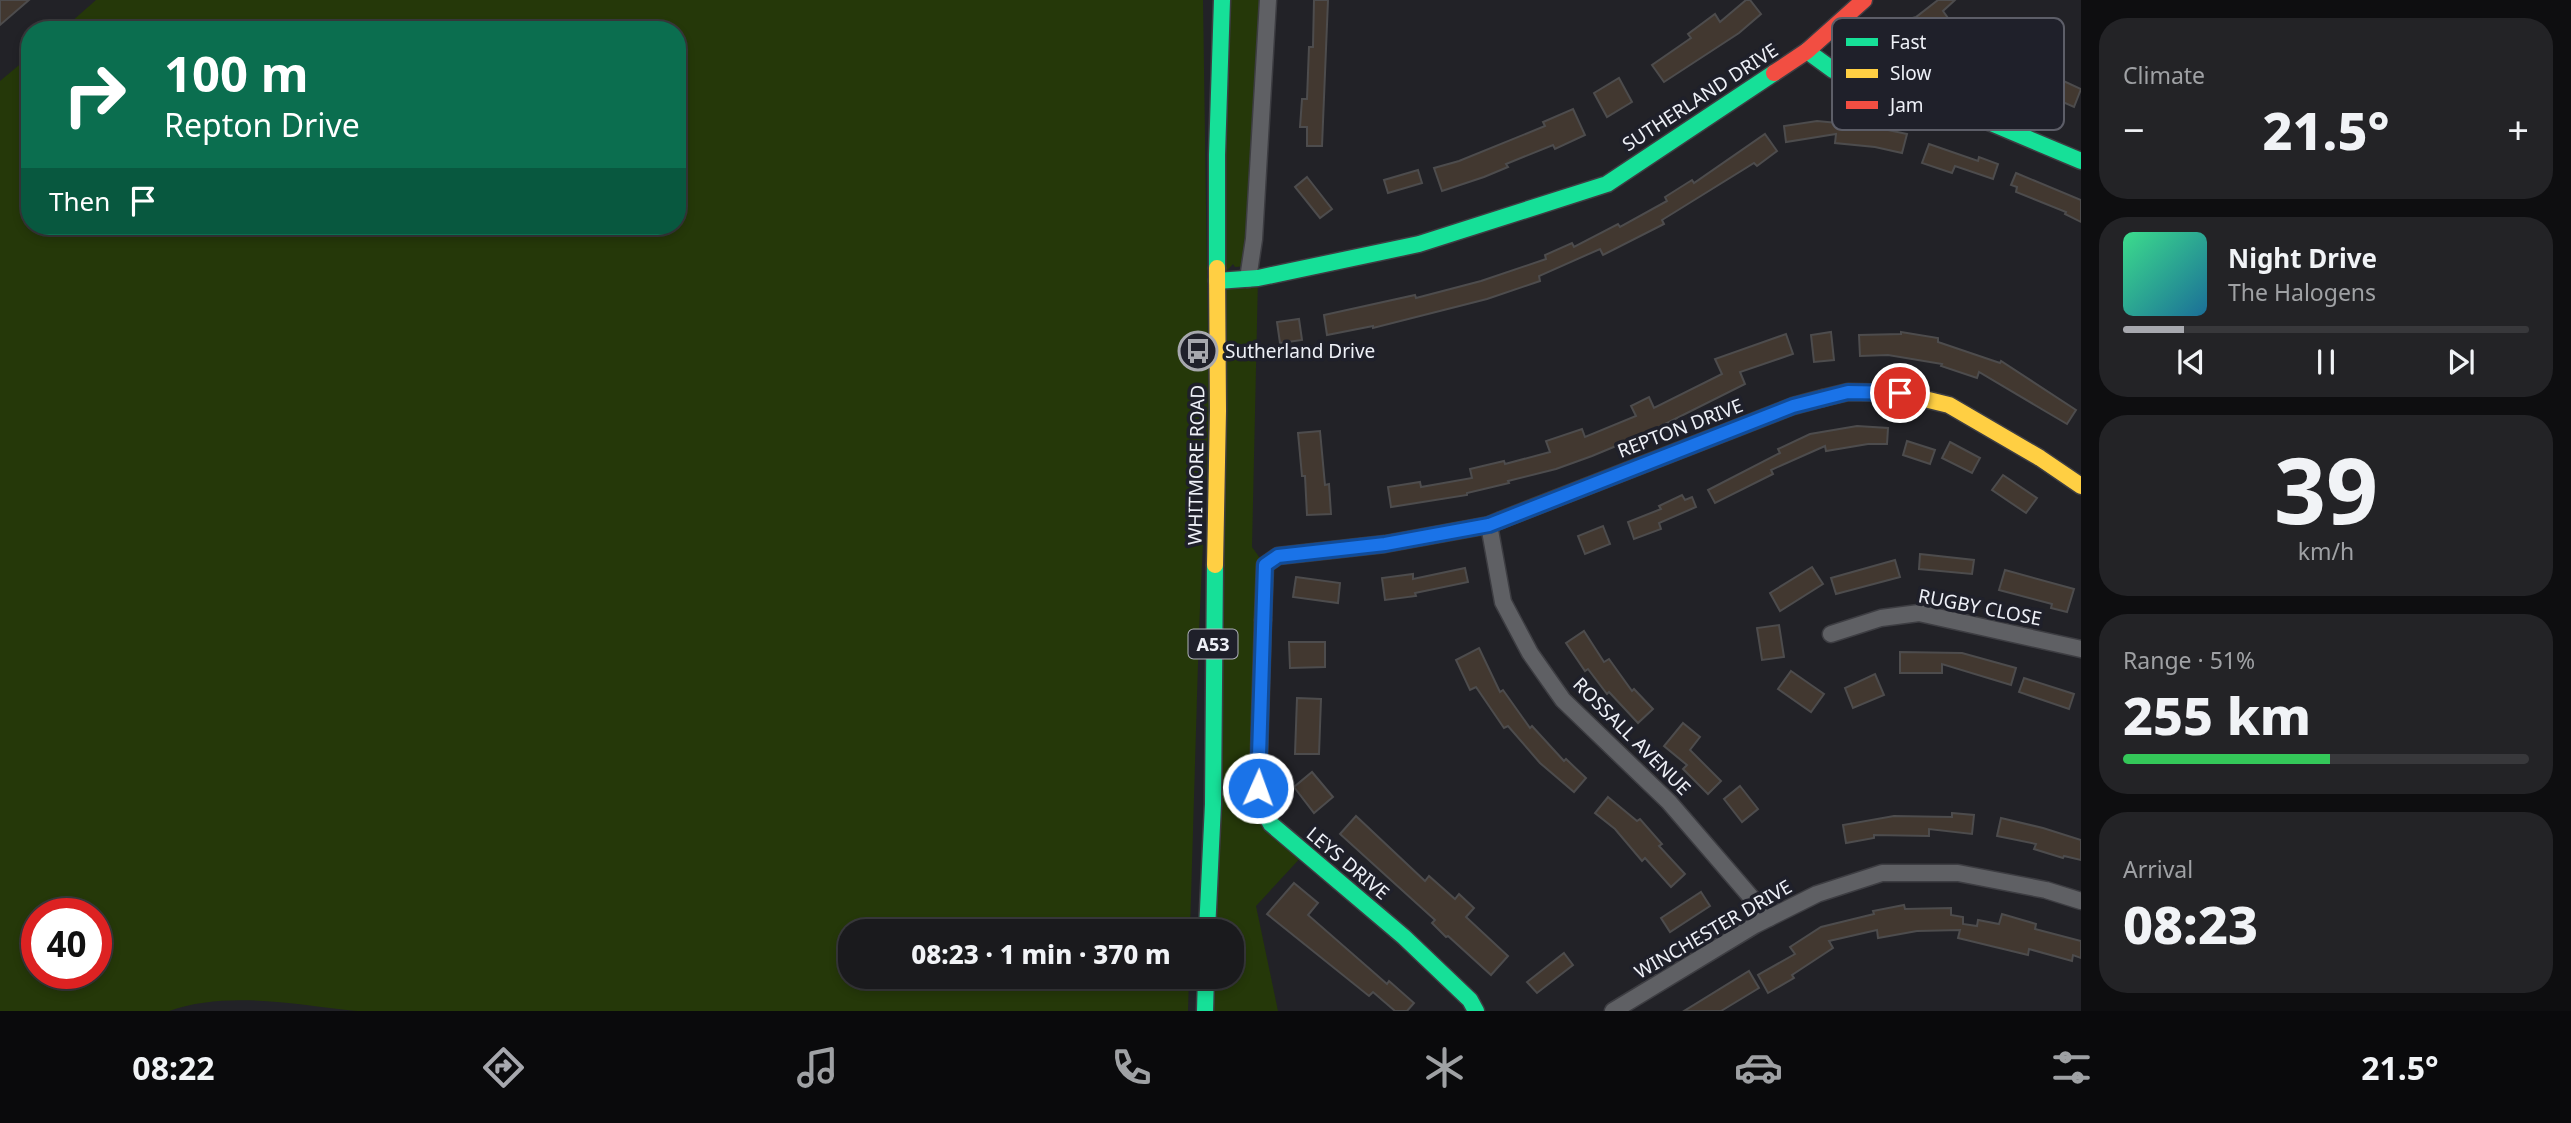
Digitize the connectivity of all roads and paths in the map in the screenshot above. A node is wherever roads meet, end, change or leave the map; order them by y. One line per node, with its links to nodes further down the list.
1 (1222, 0): 11 (main road, WHITMORE ROAD / A53)
2 (1268, 0): 10 (street)
3 (1864, 0): 4 (main road, SUTHERLAND DRIVE)
4 (1844, 18)
5 (1832, 29): 6 (main road, SUTHERLAND DRIVE)
6 (1807, 51): 7 (main road); 10 (main road, SUTHERLAND DRIVE)
7 (1832, 69)
8 (2007, 130): 9 (main road)
9 (2081, 162)
10 (1248, 279): 11 (main road, SUTHERLAND DRIVE)
11 (1217, 281): 19 (main road, WHITMORE ROAD / A53)
12 (2081, 486): 13 (main road, REPTON DRIVE)
13 (1489, 525): 14 (main road, REPTON DRIVE); 18 (street, ROSSALL AVENUE)
14 (1278, 556): 22 (main road, LEYS DRIVE)
15 (1831, 634): 16 (street, RUGBY CLOSE)
16 (2081, 649)
17 (2081, 901): 18 (street, WINCHESTER DRIVE)
18 (1769, 918): 23 (street, WINCHESTER DRIVE)
19 (1208, 919)
20 (1206, 989): 21 (main road)
21 (1205, 1011)
22 (1475, 1011)
23 (1613, 1011)

